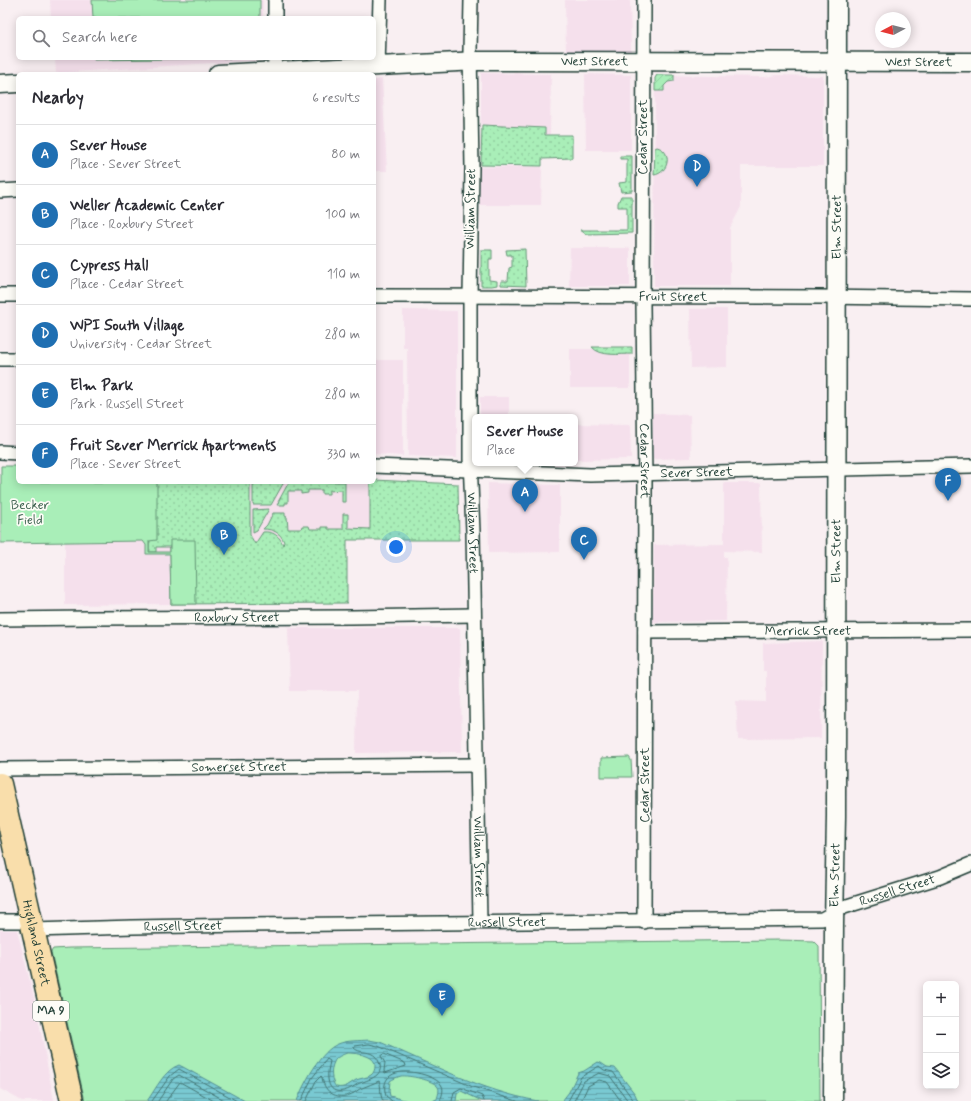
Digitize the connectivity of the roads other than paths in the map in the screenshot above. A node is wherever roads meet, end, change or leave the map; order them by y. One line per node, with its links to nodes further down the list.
1 (275, 0): 6 (street)
2 (380, 0): 11 (street)
3 (471, 0): 7 (street, William Street)
4 (644, 0): 8 (street, Cedar Street)
5 (837, 0): 10 (main road, Elm Street)
6 (275, 16)
7 (470, 61): 8 (main road, West Street); 11 (main road, West Street); 21 (street, William Street)
8 (643, 62): 10 (main road, West Street); 22 (street, Cedar Street)
9 (971, 62): 10 (main road, West Street)
10 (837, 63): 23 (main road, Elm Street)
11 (378, 66): 12 (main road, West Street)
12 (268, 69): 13 (main road, West Street)
13 (238, 72)
14 (16, 83): 15 (main road)
15 (0, 84)
16 (16, 190): 17 (street)
17 (0, 191)
18 (0, 295): 19 (street)
19 (16, 295)
20 (376, 296): 21 (street, Fruit Street)
21 (470, 297): 22 (street, Fruit Street); 31 (street, William Street)
22 (643, 297): 23 (street, Fruit Street); 33 (street, Cedar Street)
23 (837, 298): 24 (street, Fruit Street); 32 (main road, Elm Street)
24 (971, 299)
25 (0, 359): 26 (street)
26 (16, 359)
27 (0, 452): 28 (street)
28 (16, 453)
29 (376, 466): 31 (street, Sever Street)
30 (971, 466): 32 (street, Sever Street)
31 (472, 470): 33 (street, Sever Street); 34 (street, William Street)
32 (836, 470): 33 (street, Sever Street); 37 (main road, Elm Street)
33 (645, 474): 38 (street, Cedar Street)
34 (474, 615): 35 (street, Roxbury Street); 39 (street, William Street)
35 (0, 619)
36 (971, 630): 37 (street, Merrick Street)
37 (836, 631): 38 (street, Merrick Street); 43 (main road, Elm Street)
38 (645, 632): 46 (street, Cedar Street)
39 (477, 765): 40 (street, Somerset Street); 45 (street, William Street)
40 (0, 769)
41 (1, 792): 47 (highway, Highland Street / MA 9)
42 (971, 864): 43 (street, Russell Street)
43 (834, 913): 46 (street, Russell Street); 49 (main road, Elm Street)
44 (0, 921): 47 (street, Russell Street)
45 (480, 922): 46 (street, Russell Street); 47 (street, Russell Street)
46 (644, 922)
47 (32, 926): 48 (highway, Highland Street / MA 9)
48 (72, 1101)
49 (833, 1101)

